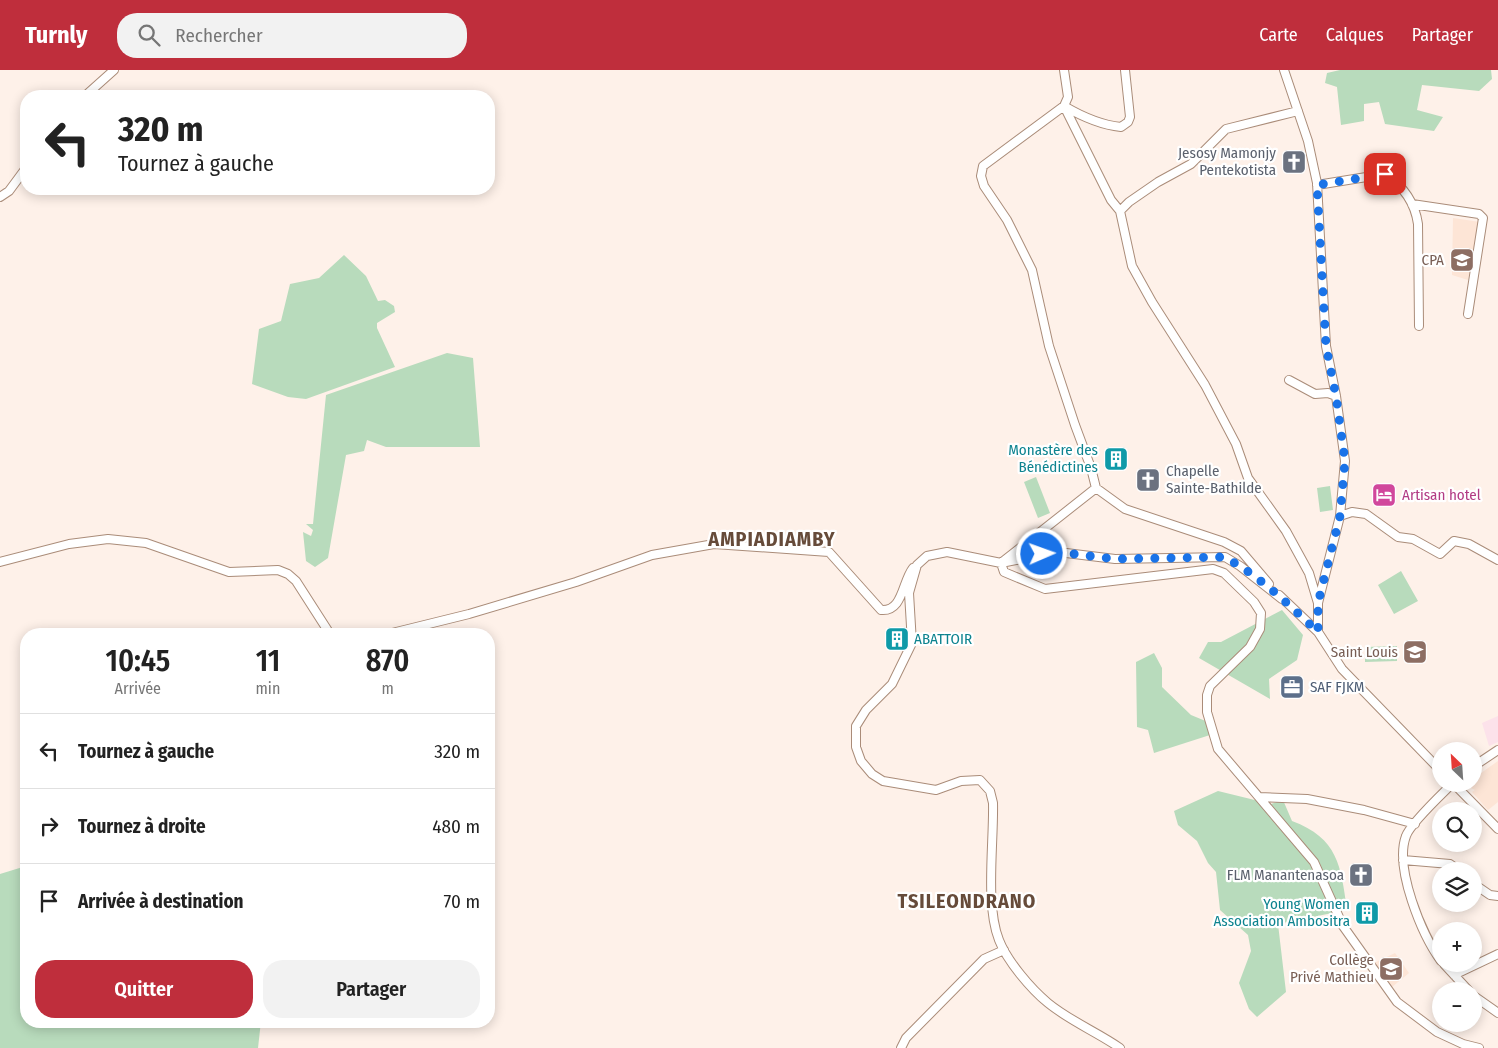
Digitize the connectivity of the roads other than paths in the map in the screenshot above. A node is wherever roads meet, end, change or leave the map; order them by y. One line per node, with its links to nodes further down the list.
1 (114, 70): 5 (street)
2 (1064, 70): 6 (street)
3 (1125, 70): 6 (street)
4 (1284, 70): 7 (street)
5 (92, 90)
6 (1064, 106): 12 (street); 17 (street)
7 (1298, 111): 9 (street); 12 (street)
8 (20, 176): 10 (street)
9 (1317, 185): 11 (street); 16 (street)
10 (0, 196)
11 (1412, 204): 13 (street); 14 (street)
12 (1120, 211): 24 (street)
13 (1468, 314)
14 (1419, 326)
15 (1289, 380): 16 (street)
16 (1336, 396): 18 (street)
17 (1096, 488): 21 (street); 23 (street)
18 (1340, 516): 19 (street); 24 (street)
19 (1498, 560)
20 (0, 562): 25 (street)
21 (1000, 563): 22 (street); 23 (street); 33 (street)
22 (917, 565): 26 (street); 41 (street)
23 (1282, 599): 27 (street)
24 (1318, 603): 27 (street)
25 (326, 628)
26 (410, 628)
27 (1318, 632): 30 (street)
28 (1498, 750): 29 (street)
29 (1482, 761)
30 (1432, 762)
31 (1445, 792): 34 (street)
32 (1461, 792): 35 (street)
33 (1259, 797): 34 (street); 50 (street)
34 (1415, 824): 36 (street)
35 (1498, 829)
36 (1403, 860): 37 (street); 40 (street)
37 (1432, 862)
38 (1482, 890): 39 (street)
39 (1498, 896)
40 (1432, 945)
41 (1004, 950): 48 (street); 49 (street)
42 (1498, 954): 44 (street)
43 (1451, 972): 44 (street)
44 (1454, 975): 45 (street)
45 (1461, 982)
46 (1482, 1002): 47 (street)
47 (1498, 1013)
48 (901, 1048)
49 (1120, 1048)
50 (1478, 1048)

